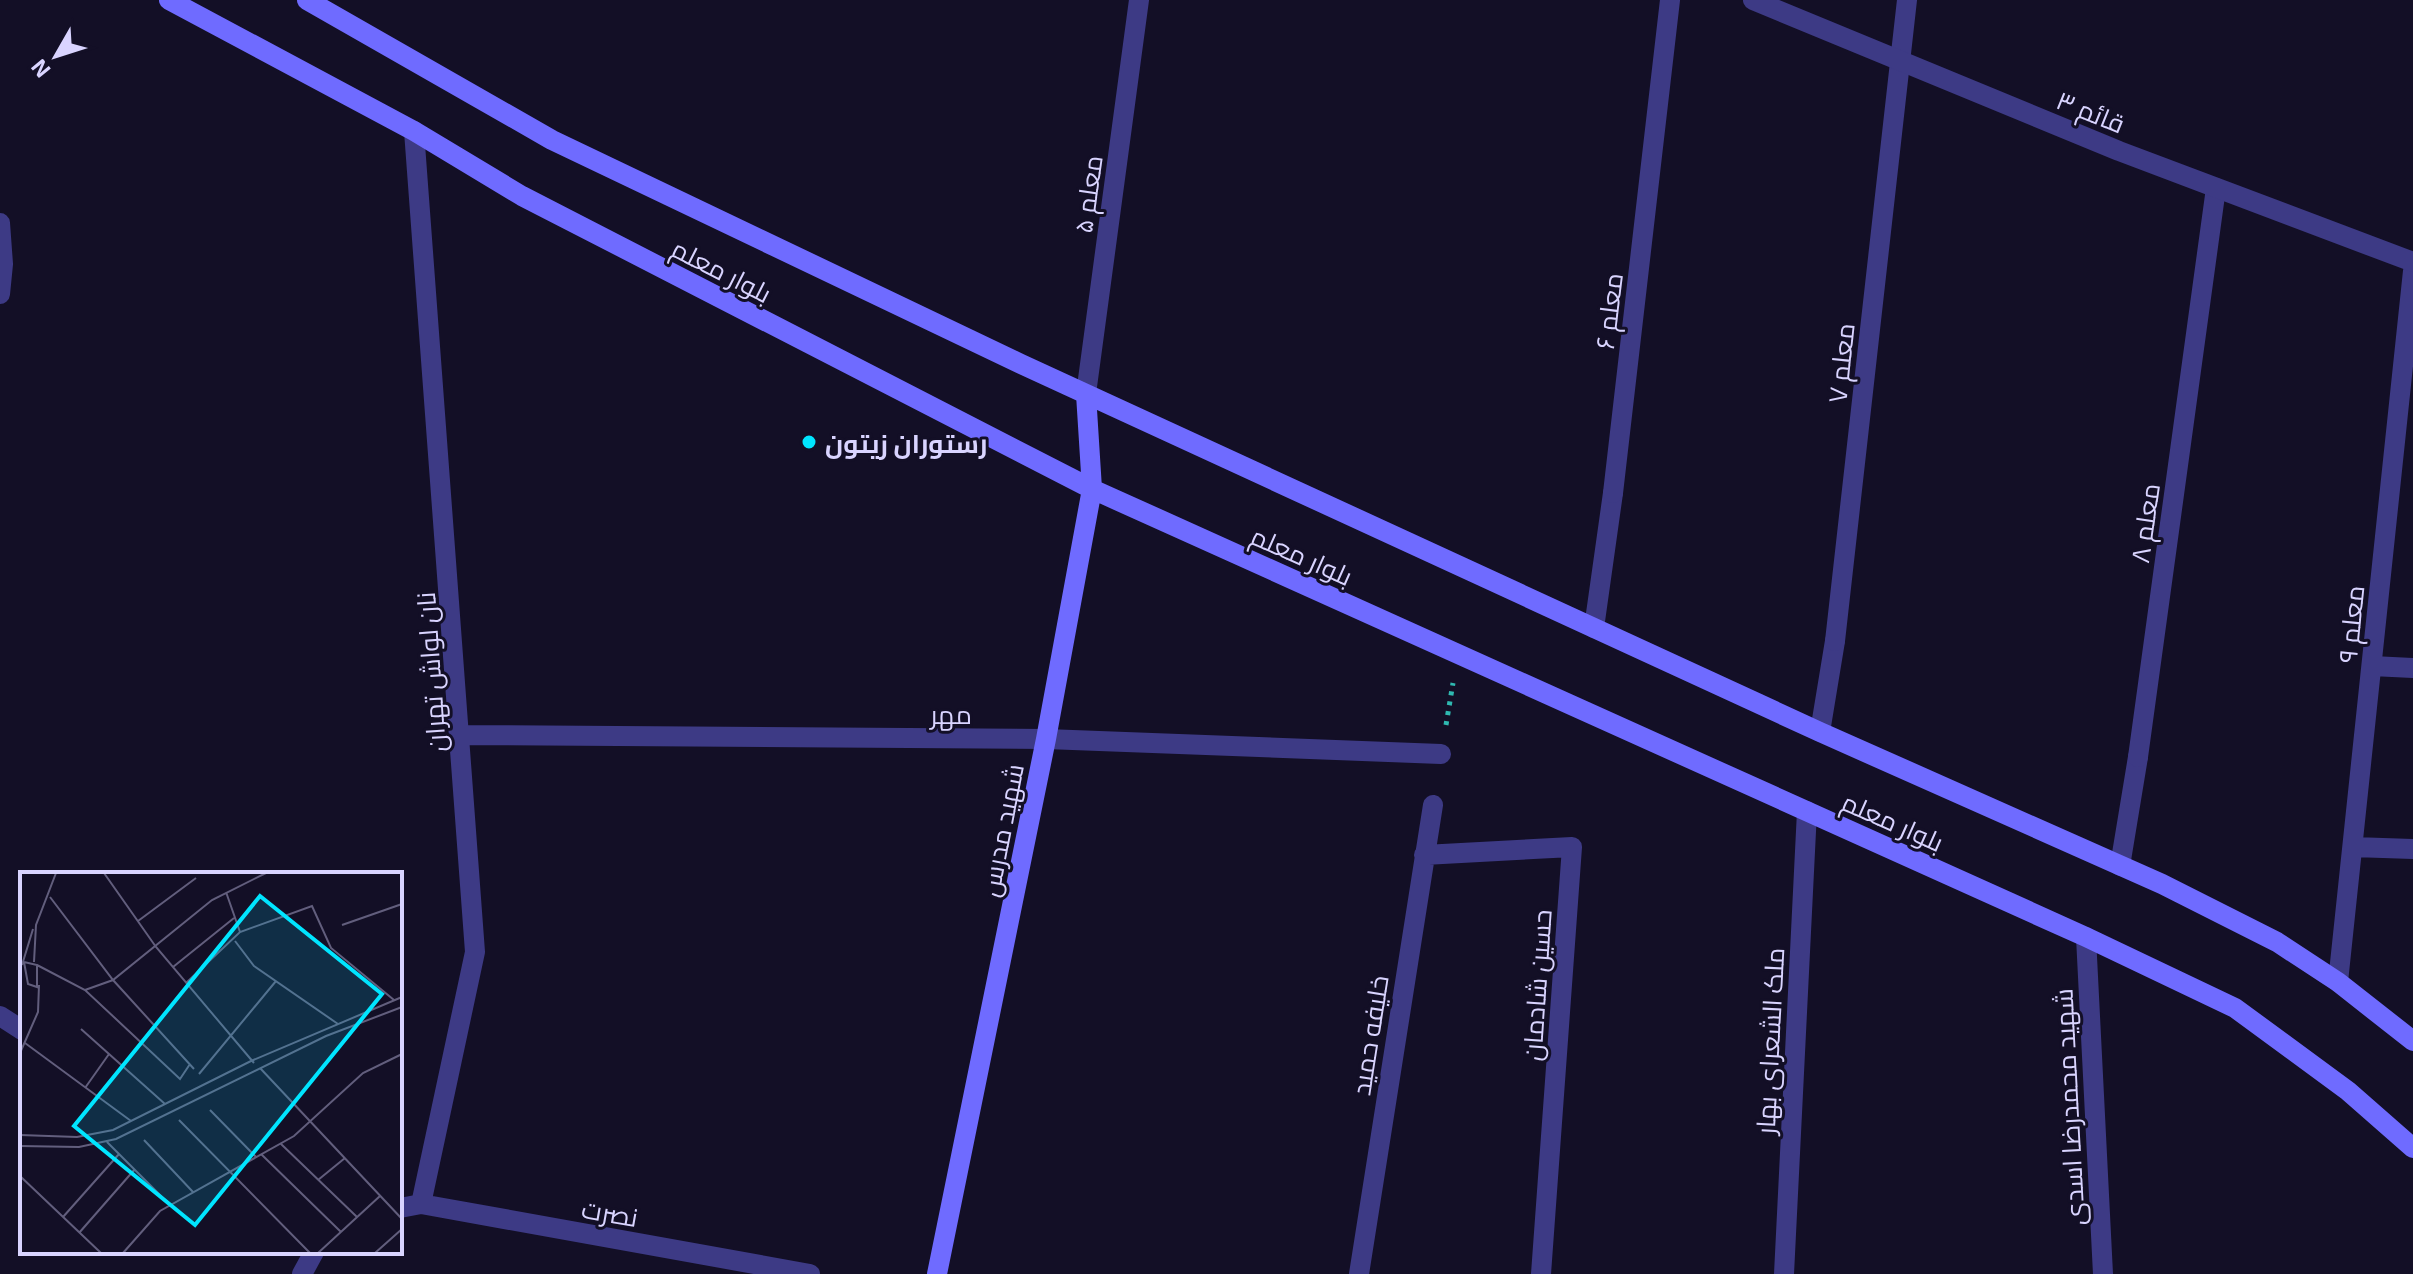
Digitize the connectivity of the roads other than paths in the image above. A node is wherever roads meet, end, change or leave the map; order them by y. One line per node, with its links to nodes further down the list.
1 (169, 0): 8 (main road, بلوار معلم)
2 (307, 0): 14 (main road, بلوار معلم)
3 (1139, 0): 14 (street, معلم ۵)
4 (1670, 0): 16 (street, معلم ۶)
5 (1753, 0): 7 (street, قائم ۳)
6 (1907, 0): 7 (street, معلم ۷)
7 (1900, 61): 9 (street, قائم ۳); 19 (street, معلم ۷)
8 (414, 131): 15 (main road, بلوار معلم); 20 (street, نان لواش تهران)
9 (2216, 188): 11 (street, قائم ۳); 28 (street, معلم ۸)
10 (0, 223): 13 (street)
11 (2413, 262)
12 (2413, 271): 17 (street, معلم ۹)
13 (0, 294)
14 (1086, 394): 15 (main road, شهید مدرس); 16 (main road, بلوار معلم)
15 (1092, 489): 21 (main road, شهید مدرس); 24 (main road, بلوار معلم)
16 (1594, 628): 19 (main road, بلوار معلم)
17 (2372, 666): 18 (street); 25 (street, معلم ۹)
18 (2413, 668)
19 (1820, 732): 28 (main road, بلوار معلم)
20 (461, 735): 21 (street, مهر); 35 (street, نان لواش تهران)
21 (1046, 739): 22 (street, مهر); 39 (main road, شهید مدرس)
22 (1441, 754)
23 (1433, 805): 27 (street, خلیفه حمید)
24 (1807, 811): 29 (main road, بلوار معلم); 42 (street, ملک الشعرای بهار)
25 (2353, 847): 26 (street); 30 (street, معلم ۹)
26 (2413, 849)
27 (1424, 855): 40 (street, خلیفه حمید); 41 (street, حسین شادمان)
28 (2120, 866): 30 (main road, بلوار معلم)
29 (2086, 937): 34 (main road, بلوار معلم); 43 (street, شهید محمدرضا اسدی)
30 (2338, 982): 33 (main road, بلوار معلم)
31 (0, 1016): 32 (street)
32 (20, 1029)
33 (2413, 1041)
34 (2413, 1148)
35 (410, 1206): 38 (street, نصرت)
36 (313, 1254): 37 (street)
37 (302, 1274)
38 (810, 1274)
39 (937, 1274)
40 (1359, 1274)
41 (1541, 1274)
42 (1784, 1274)
43 (2103, 1274)

